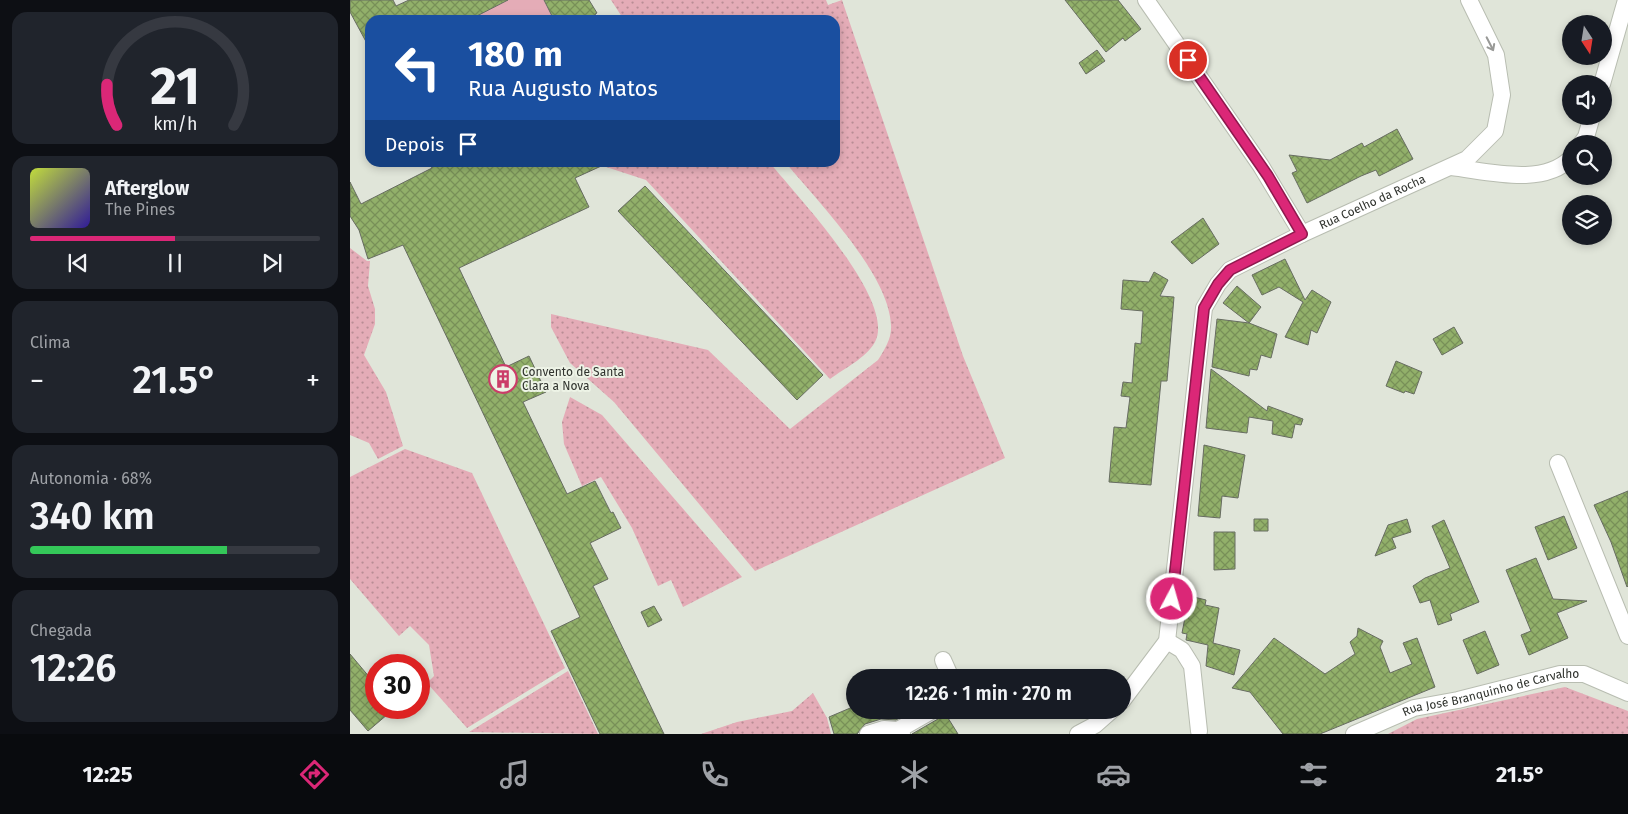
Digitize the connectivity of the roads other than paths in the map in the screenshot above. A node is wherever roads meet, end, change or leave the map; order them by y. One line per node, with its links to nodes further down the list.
1 (1146, 0): 7 (street)
2 (1468, 0): 6 (street, Rua Coelho da Rocha, one-way to 6)
3 (1626, 0): 4 (street)
4 (1605, 75)
5 (1562, 164): 6 (street)
6 (1449, 166): 7 (street, Rua Coelho da Rocha)
7 (1302, 234): 10 (street, Rua Coelho da Rocha)
8 (1558, 462): 9 (street)
9 (1628, 636)
10 (1167, 641): 13 (street); 18 (street)
11 (943, 660): 12 (street)
12 (947, 669)
13 (1131, 689)
14 (1628, 693): 21 (street, Rua José Branquinho de Carvalho)
15 (920, 719): 17 (street)
16 (1102, 719): 20 (street)
17 (900, 732): 19 (street)
18 (1202, 733)
19 (868, 734)
20 (1078, 734)
21 (1354, 734)

